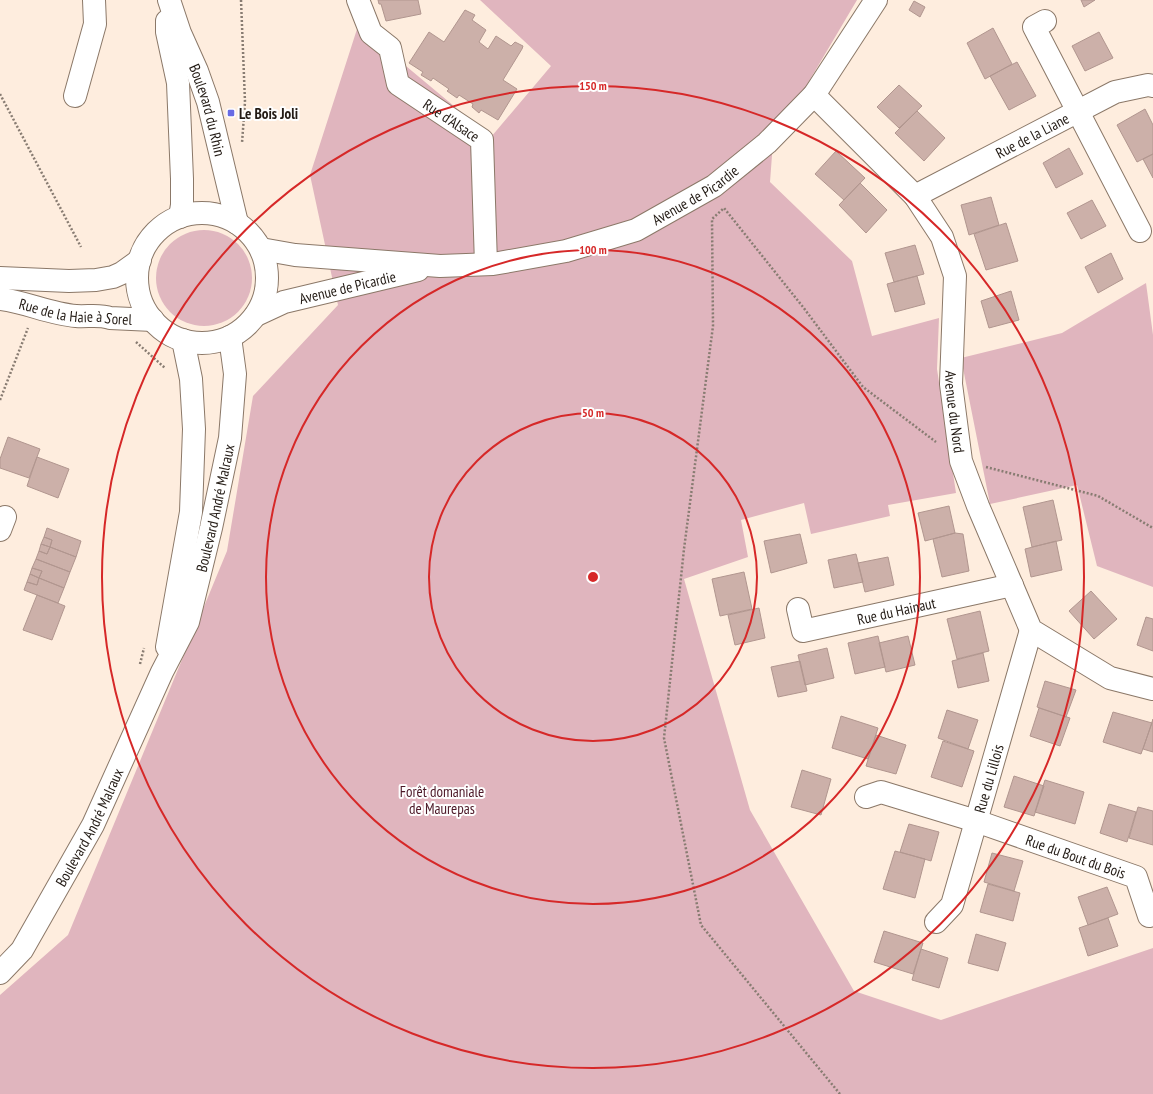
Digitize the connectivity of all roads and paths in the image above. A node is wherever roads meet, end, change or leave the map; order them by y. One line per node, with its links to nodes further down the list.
1 (94, 0): 10 (street)
2 (168, 0): 14 (street, Boulevard du Rhin); 15 (street, Boulevard du Rhin)
3 (241, 0): 12 (path)
4 (358, 0): 20 (street, Rue d'Alsace)
5 (876, 0): 9 (street, Avenue de Picardie)
6 (1045, 21): 11 (street)
7 (1153, 86): 11 (street, Rue de la Liane)
8 (0, 94): 17 (path)
9 (814, 95): 13 (street, Avenue du Nord); 20 (street, Avenue de Picardie)
10 (75, 96)
11 (1078, 112): 13 (street, Rue de la Liane); 16 (street)
12 (242, 146)
13 (915, 196): 32 (street, Avenue du Nord)
14 (180, 217): 15 (street); 19 (street)
15 (237, 223): 18 (street)
16 (1140, 231)
17 (81, 247)
18 (261, 249): 21 (street, Avenue de Picardie); 24 (street)
19 (140, 260): 22 (street, Rue de la Haie à Sorel); 25 (street)
20 (486, 264): 21 (street, Avenue de Picardie)
21 (440, 266): 24 (street, Avenue de Picardie)
22 (0, 278)
23 (0, 299): 25 (street, Rue de la Haie à Sorel)
24 (256, 315): 27 (street)
25 (153, 320): 28 (street)
26 (28, 328): 31 (path)
27 (230, 337): 28 (street); 39 (street, Boulevard André Malraux)
28 (183, 340): 39 (street, Boulevard André Malraux)
29 (135, 341): 30 (path)
30 (167, 370)
31 (0, 400)
32 (961, 460): 33 (path); 34 (street, Avenue du Nord); 46 (path)
33 (1153, 528)
34 (1012, 585): 35 (street, Rue du Hainaut); 36 (street, Avenue du Nord)
35 (798, 609)
36 (1031, 630): 40 (street); 42 (street, Rue du Lillois)
37 (146, 641): 38 (path)
38 (137, 670)
39 (162, 672): 45 (street, Boulevard André Malraux)
40 (1153, 689)
41 (866, 797): 42 (street)
42 (976, 821): 43 (street, Rue du Bout du Bois); 44 (street, Rue du Lillois)
43 (1149, 916)
44 (936, 922)
45 (0, 973)
46 (840, 1094)

